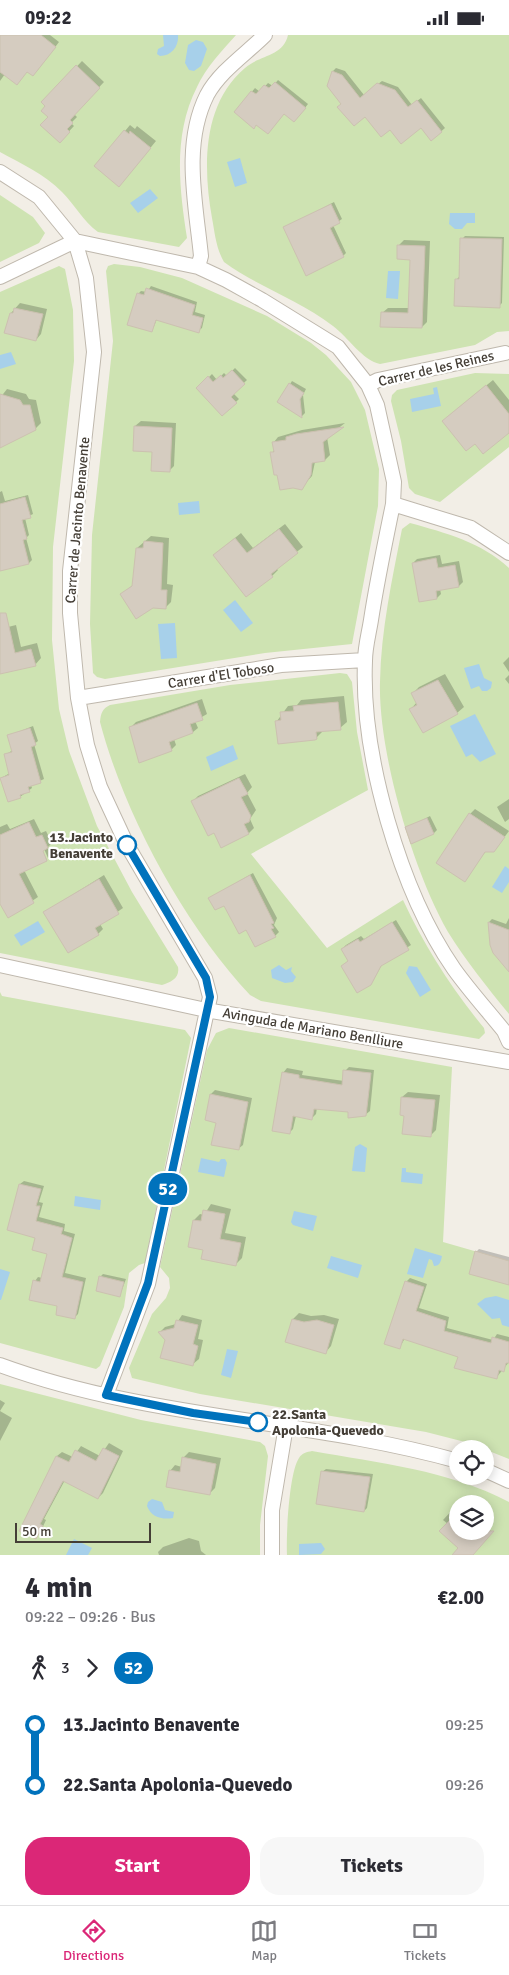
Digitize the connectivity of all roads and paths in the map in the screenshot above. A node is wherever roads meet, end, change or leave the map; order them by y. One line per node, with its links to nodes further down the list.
1 (265, 35): 4 (street)
2 (0, 172): 3 (street)
3 (75, 241): 4 (street); 5 (street); 11 (street, Carrer de Jacinto Benavente)
4 (198, 267): 7 (street)
5 (0, 277)
6 (505, 353): 7 (street, Carrer de les Reines)
7 (368, 385): 8 (street)
8 (393, 505): 9 (street); 10 (street)
9 (509, 553)
10 (365, 660): 11 (street, Carrer d'El Toboso); 14 (street)
11 (78, 698): 13 (street, Carrer de Jacinto Benavente)
12 (0, 965): 13 (street, Avinguda de Mariano Benlliure)
13 (206, 1010): 15 (street, Avinguda de Mariano Benlliure); 17 (street, Carrer de Jacinto Benavente)
14 (509, 1043)
15 (509, 1062)
16 (0, 1365): 17 (street)
17 (106, 1395): 18 (street)
18 (286, 1426): 19 (street); 22 (street)
19 (449, 1458)
20 (494, 1474): 21 (street)
21 (509, 1481)
22 (272, 1555)

